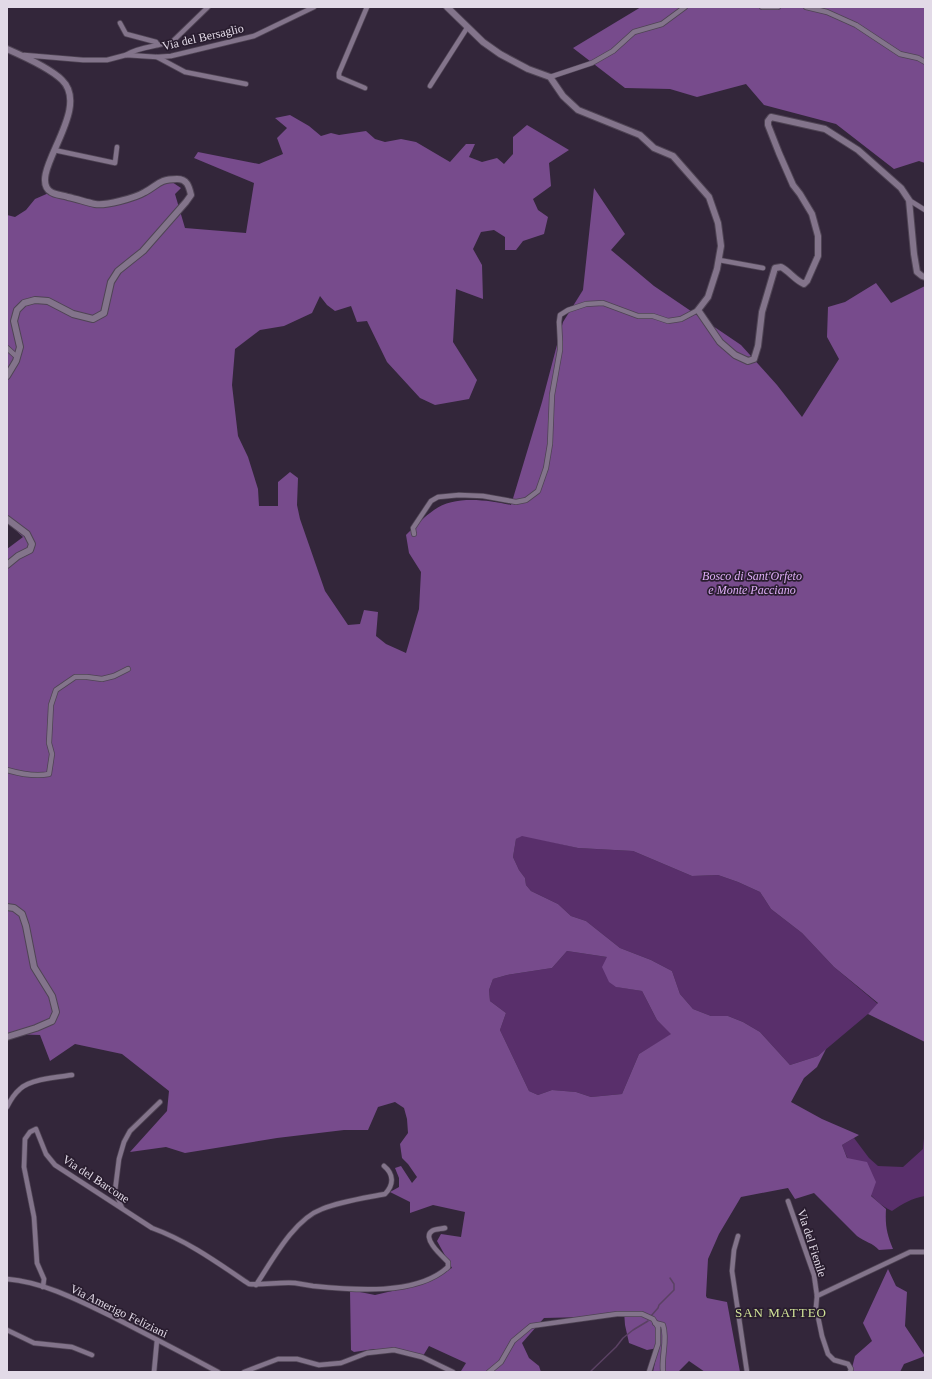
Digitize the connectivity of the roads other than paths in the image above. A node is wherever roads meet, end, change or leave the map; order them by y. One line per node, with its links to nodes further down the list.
1 (208, 7): 11 (street)
2 (314, 7): 15 (street, Via del Bersaglio)
3 (367, 7): 20 (street)
4 (447, 7): 10 (street)
5 (685, 7): 17 (street)
6 (762, 7): 7 (street)
7 (778, 7)
8 (806, 7): 16 (street)
9 (120, 23): 11 (street)
10 (468, 28): 17 (street); 19 (street)
11 (158, 45): 13 (street)
12 (7, 49): 14 (street)
13 (126, 54): 14 (street, Via del Bersaglio); 15 (street, Via del Bersaglio)
14 (20, 55): 22 (street)
15 (157, 57): 18 (street)
16 (925, 62)
17 (550, 77): 25 (street)
18 (246, 84)
19 (430, 86)
20 (365, 88)
21 (117, 147): 22 (street)
22 (54, 150): 30 (street)
23 (909, 200): 24 (street); 27 (street); 28 (street)
24 (925, 210)
25 (719, 260): 26 (street); 28 (street)
26 (763, 268)
27 (925, 277)
28 (698, 310): 33 (street)
29 (7, 348): 30 (street)
30 (17, 357): 31 (street)
31 (7, 376)
32 (7, 519): 34 (street)
33 (414, 534)
34 (7, 565)
35 (128, 668): 36 (street)
36 (7, 770)
37 (7, 907): 38 (street)
38 (7, 1037)
39 (72, 1075): 41 (street)
40 (160, 1102): 44 (street)
41 (7, 1107)
42 (384, 1166): 49 (street)
43 (788, 1201): 51 (street, Via del Fienile)
44 (122, 1208): 49 (street, Via del Barcone); 50 (street, Via del Barcone)
45 (445, 1228): 49 (street, Via del Barcone)
46 (738, 1236): 63 (street)
47 (925, 1252): 51 (street)
48 (7, 1279): 50 (street, Via Amerigo Feliziani)
49 (256, 1284)
50 (43, 1287): 54 (street, Via Amerigo Feliziani)
51 (817, 1296): 64 (street, Via del Fienile)
52 (655, 1323): 60 (street); 61 (street); 62 (street)
53 (7, 1330): 55 (street)
54 (157, 1340): 56 (street); 57 (street, Via Amerigo Feliziani)
55 (92, 1355)
56 (154, 1372)
57 (218, 1372)
58 (244, 1372): 59 (street)
59 (453, 1372)
60 (489, 1372)
61 (649, 1372)
62 (663, 1372)
63 (747, 1372)
64 (850, 1372)

